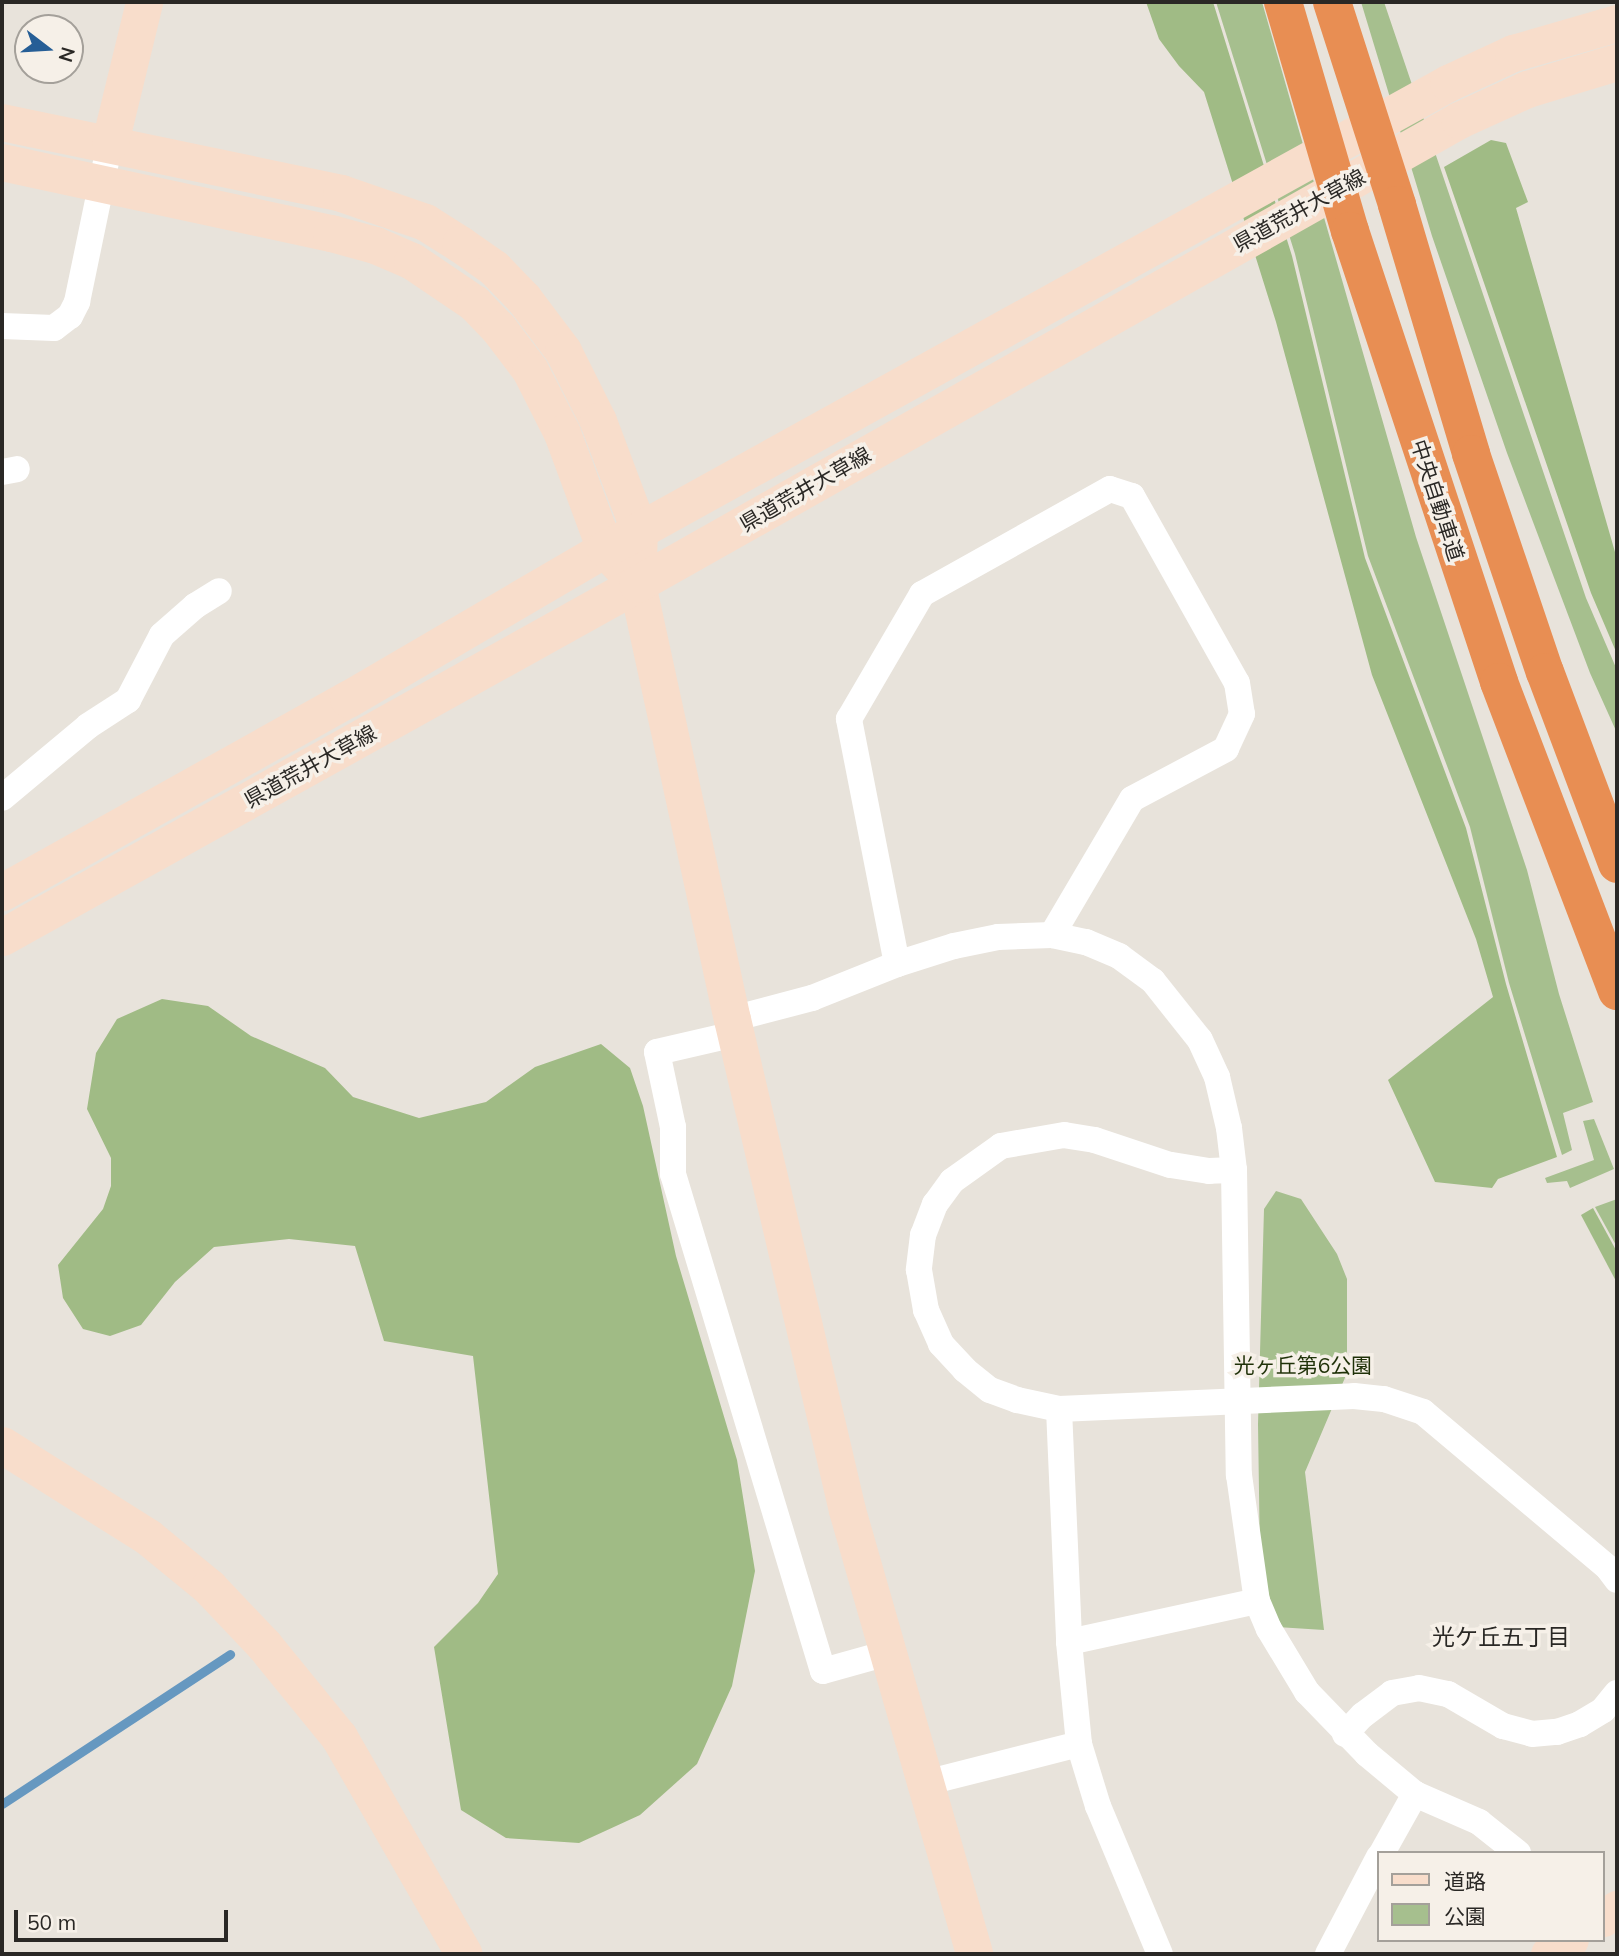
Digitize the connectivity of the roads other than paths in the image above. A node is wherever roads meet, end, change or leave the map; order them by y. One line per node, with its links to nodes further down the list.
1 (144, 2): 7 (street)
2 (1283, 2): 21 (highway, 中央自動車道)
3 (1332, 2): 16 (highway)
4 (1617, 23): 11 (street, 県道荒井大草線)
5 (1617, 62): 13 (street, 県道荒井大草線)
6 (2, 122): 7 (street)
7 (110, 142): 9 (street); 11 (street)
8 (2, 162): 9 (street)
9 (101, 183): 10 (street); 12 (street)
10 (2, 326)
11 (639, 530): 12 (street, 県道荒井大草線); 13 (street)
12 (605, 549): 13 (street); 17 (street, 県道荒井大草線)
13 (637, 584): 18 (street, 県道荒井大草線); 22 (street)
14 (219, 591): 15 (street)
15 (2, 798)
16 (1617, 864)
17 (2, 892)
18 (3, 933)
19 (1052, 935): 20 (street); 20 (street); 23 (street)
20 (897, 964): 22 (street)
21 (1617, 991)
22 (734, 1027): 29 (street); 29 (street)
23 (1234, 1170): 24 (street); 27 (street)
24 (1059, 1409): 26 (street); 28 (street)
25 (2, 1444): 39 (street)
26 (1617, 1580)
27 (1257, 1601): 28 (street); 31 (street)
28 (1069, 1642): 32 (street)
29 (888, 1653): 33 (street)
30 (1617, 1693): 31 (street)
31 (1345, 1734): 34 (street)
32 (1079, 1744): 33 (street); 41 (street)
33 (925, 1783): 40 (street)
34 (1415, 1794): 35 (street); 36 (street)
35 (1382, 1851)
36 (1515, 1851)
37 (1378, 1859): 42 (street)
38 (1567, 1942): 43 (street)
39 (464, 1954)
40 (974, 1954)
41 (1160, 1954)
42 (1328, 1954)
43 (1549, 1954)

